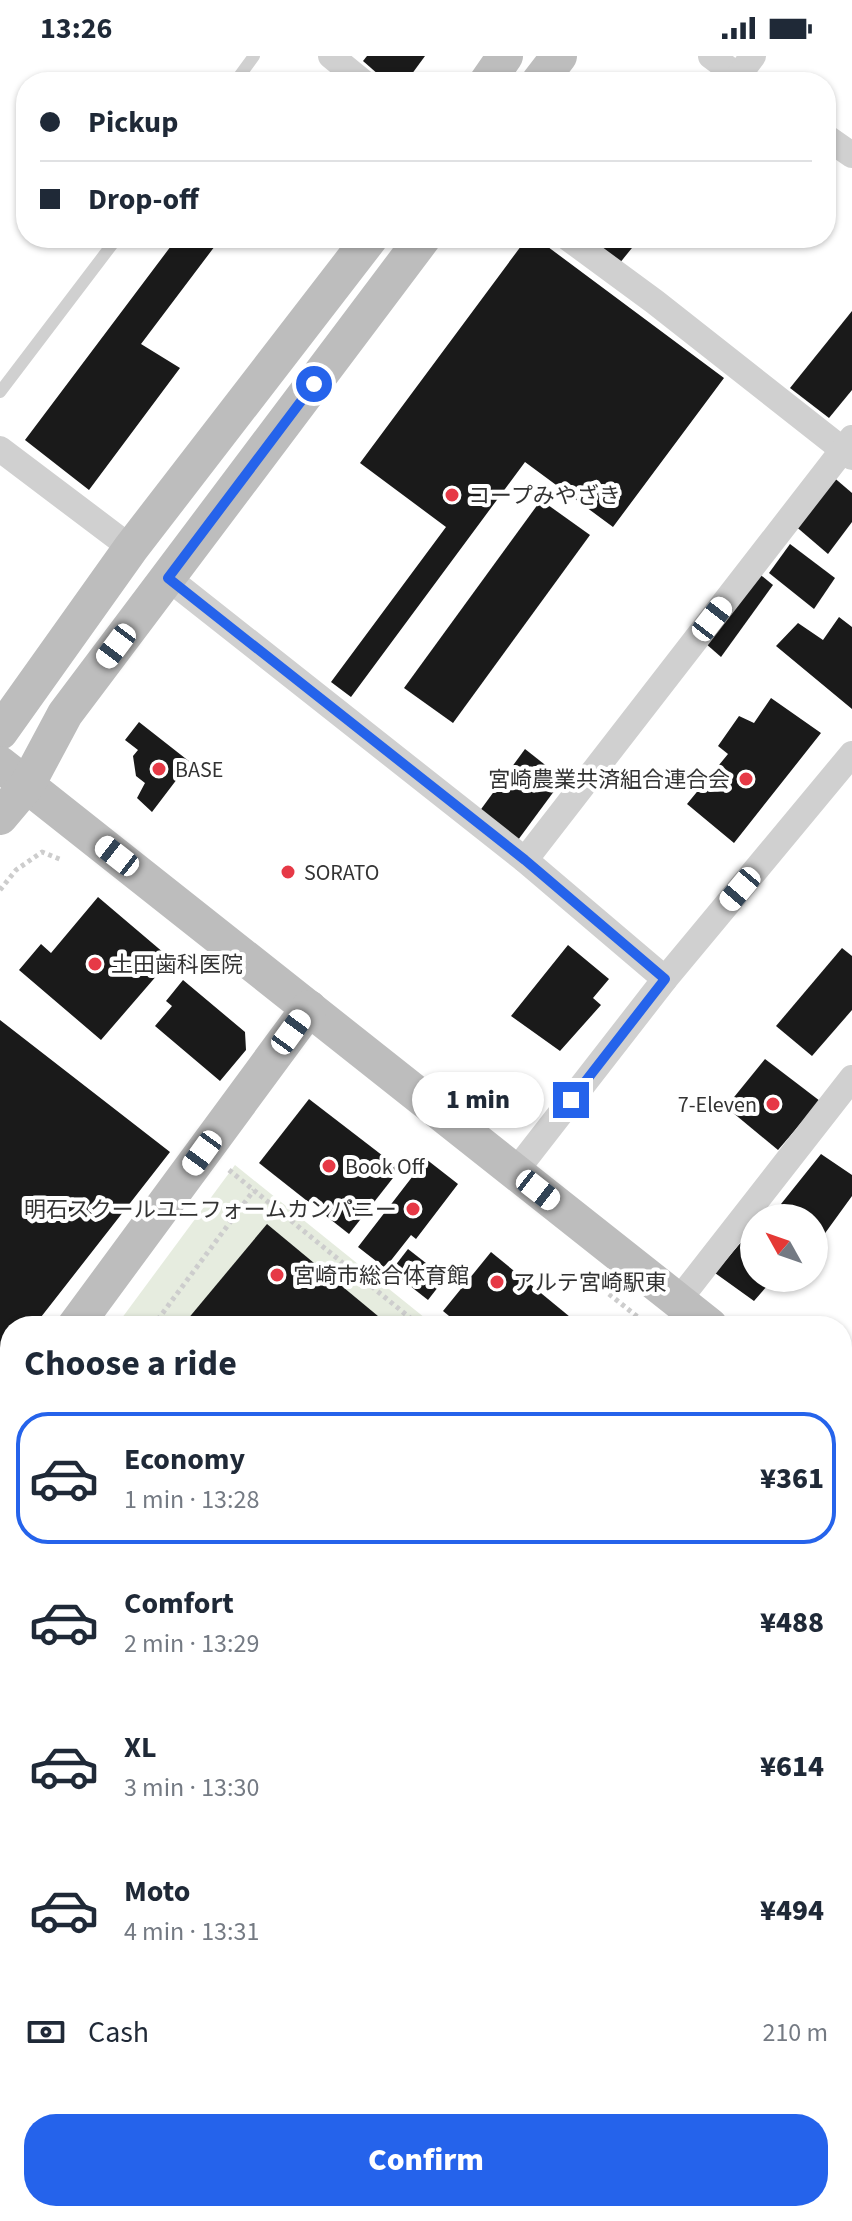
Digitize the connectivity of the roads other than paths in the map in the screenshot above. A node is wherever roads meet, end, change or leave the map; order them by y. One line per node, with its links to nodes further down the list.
1 (331, 56): 5 (street)
2 (559, 56): 6 (street)
3 (711, 56): 4 (street)
4 (746, 71)
5 (351, 72)
6 (547, 72)
7 (109, 248): 11 (lane)
8 (362, 248): 14 (street)
9 (416, 248): 15 (street)
10 (582, 248): 13 (street)
11 (0, 392)
12 (0, 449): 14 (street)
13 (849, 449): 20 (street)
14 (131, 548): 16 (street)
15 (168, 578): 18 (street); 20 (street)
16 (0, 732)
17 (852, 754): 21 (street)
18 (13, 774): 19 (street); 22 (street)
19 (0, 817)
20 (525, 860): 21 (street)
21 (665, 979): 24 (street)
22 (309, 1008): 24 (street); 26 (street)
23 (852, 1078): 25 (street)
24 (515, 1172): 25 (street)
25 (678, 1301): 27 (street)
26 (82, 1316)
27 (697, 1316)

